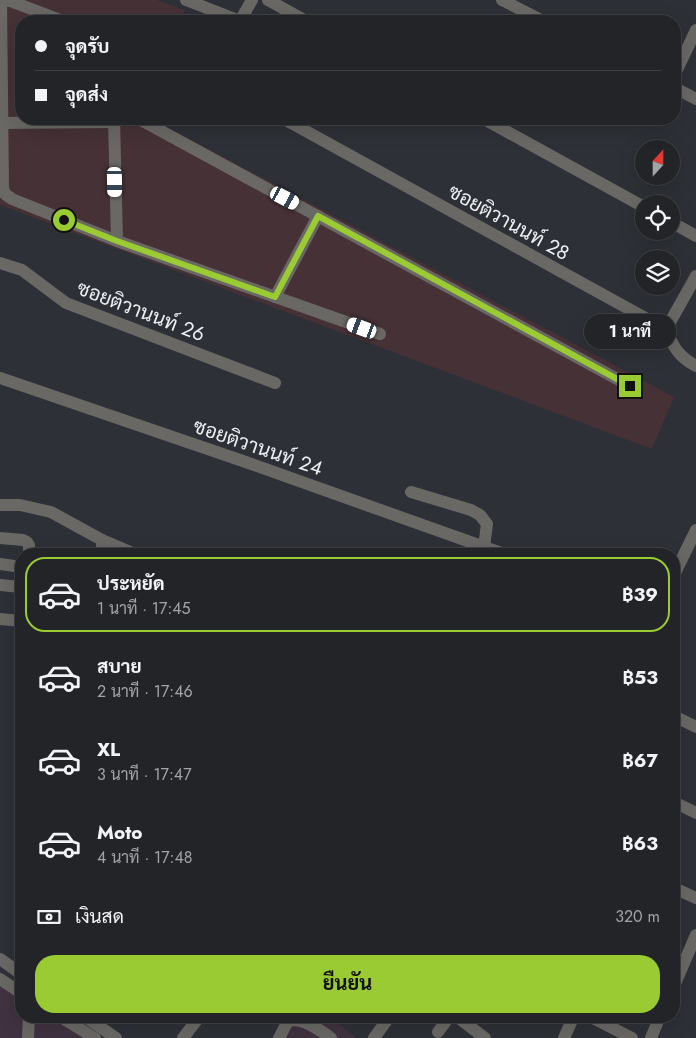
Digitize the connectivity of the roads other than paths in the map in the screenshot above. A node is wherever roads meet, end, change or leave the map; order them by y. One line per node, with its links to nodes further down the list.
1 (186, 0): 7 (street)
2 (252, 0): 8 (street)
3 (268, 0): 9 (street)
4 (502, 0): 10 (street)
5 (1, 1): 6 (street); 15 (street)
6 (46, 15)
7 (225, 15)
8 (243, 15)
9 (295, 15)
10 (532, 15)
11 (696, 30): 12 (street)
12 (681, 61)
13 (681, 91): 14 (street)
14 (696, 99)
15 (1, 123): 16 (street); 25 (street)
16 (15, 123)
17 (114, 125): 25 (street)
18 (151, 125): 22 (street)
19 (295, 125): 29 (street, ซอยติวานนท์ 28)
20 (495, 125): 21 (street)
21 (635, 202)
22 (318, 216): 28 (street); 34 (street)
23 (680, 227): 24 (street)
24 (696, 236)
25 (117, 241): 28 (street)
26 (0, 263): 33 (street, ซอยติวานนท์ 26)
27 (696, 276): 29 (street)
28 (275, 297): 30 (street)
29 (664, 326): 31 (street)
30 (380, 334)
31 (696, 366)
32 (0, 378): 40 (street, ซอยติวานนท์ 24)
33 (275, 383)
34 (630, 386)
35 (411, 492): 40 (street)
36 (0, 505): 39 (street)
37 (696, 530): 45 (street)
38 (0, 538): 41 (street)
39 (102, 540): 42 (street); 43 (street)
40 (484, 547): 44 (street, ซอยติวานนท์ 24)
41 (29, 548)
42 (102, 548)
43 (121, 548)
44 (487, 548)
45 (680, 563)
46 (0, 564): 47 (street)
47 (15, 566)
48 (0, 585): 49 (street)
49 (15, 586)
50 (0, 620): 51 (street)
51 (15, 621)
52 (680, 719): 53 (street)
53 (696, 728)
54 (680, 805): 55 (street)
55 (696, 813)
56 (680, 891): 57 (street)
57 (696, 898)
58 (696, 935): 60 (street)
59 (0, 959): 61 (street)
60 (680, 965)
61 (15, 970)
62 (0, 980): 63 (street)
63 (15, 989)
64 (29, 1023): 77 (street)
65 (70, 1023): 78 (street)
66 (94, 1023): 79 (street)
67 (195, 1023): 80 (street)
68 (287, 1023): 81 (street)
69 (306, 1023): 82 (street)
70 (385, 1023): 83 (street)
71 (445, 1023): 76 (street)
72 (465, 1023): 84 (street)
73 (571, 1023): 85 (street)
74 (603, 1023): 86 (street)
75 (657, 1023): 87 (street)
76 (438, 1032)
77 (28, 1038)
78 (95, 1038)
79 (116, 1038)
80 (183, 1038)
81 (279, 1038)
82 (331, 1038)
83 (374, 1038)
84 (485, 1038)
85 (564, 1038)
86 (632, 1038)
87 (651, 1038)

